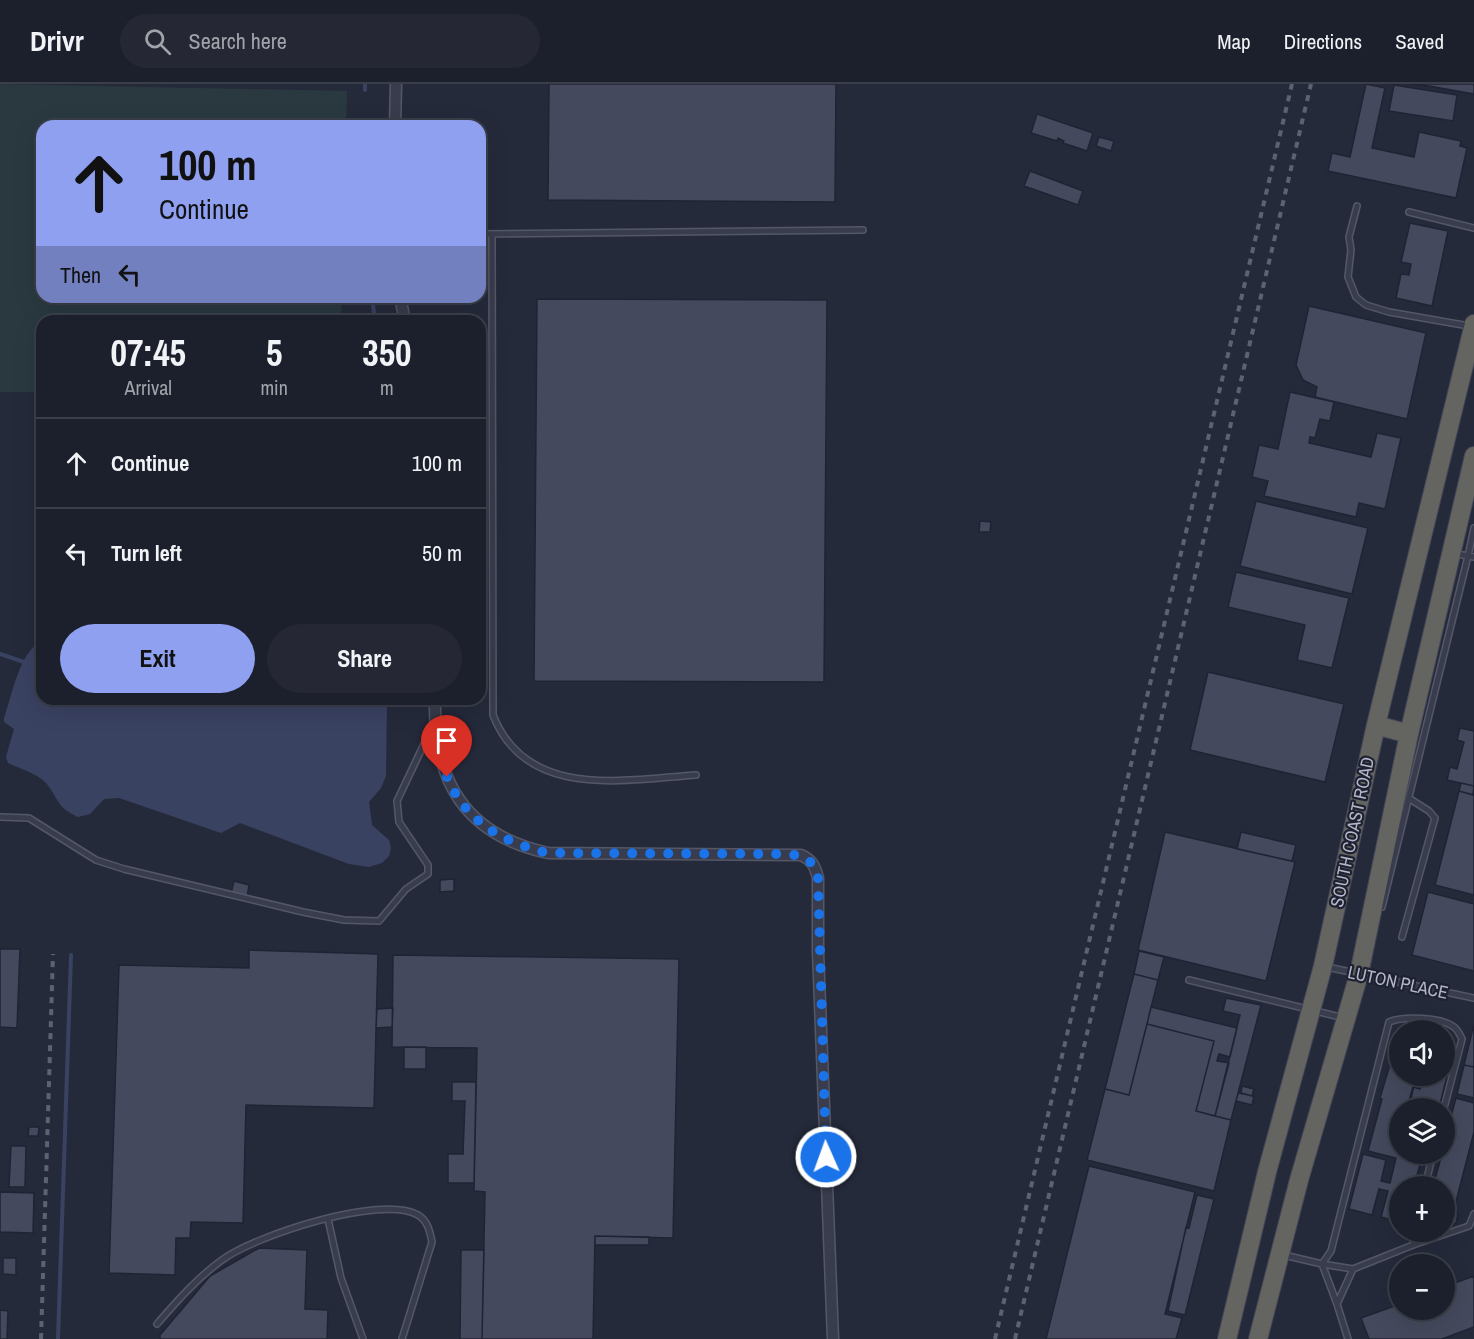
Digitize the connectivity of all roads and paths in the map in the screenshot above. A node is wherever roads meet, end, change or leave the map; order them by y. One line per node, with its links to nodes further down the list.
1 (396, 84): 2 (street)
2 (395, 120)
3 (1357, 206): 9 (lane)
4 (1409, 212): 5 (lane)
5 (1474, 228)
6 (863, 230): 8 (lane)
7 (486, 234): 8 (lane)
8 (492, 234): 17 (lane)
9 (1474, 326): 14 (highway, SOUTH COAST ROAD)
10 (1474, 456): 12 (highway, SOUTH COAST ROAD)
11 (1474, 528): 12 (lane)
12 (1465, 556): 15 (highway, SOUTH COAST ROAD); 18 (lane)
13 (435, 705): 16 (street)
14 (1376, 725): 15 (highway); 23 (highway, SOUTH COAST ROAD)
15 (1409, 734): 24 (highway, SOUTH COAST ROAD)
16 (435, 735): 19 (lane); 43 (street)
17 (696, 775)
18 (1410, 799): 20 (lane); 22 (lane)
19 (0, 817)
20 (1379, 917)
21 (1376, 929): 24 (lane)
22 (1402, 937)
23 (1323, 966): 24 (lane, LUTON PLACE); 27 (highway, SOUTH COAST ROAD)
24 (1362, 974): 26 (lane, LUTON PLACE); 28 (highway, SOUTH COAST ROAD)
25 (1189, 980): 27 (lane)
26 (1474, 998)
27 (1310, 1009): 28 (lane); 30 (highway, SOUTH COAST ROAD)
28 (1345, 1018): 31 (highway, SOUTH COAST ROAD)
29 (1447, 1098): 37 (lane)
30 (1267, 1172): 31 (highway); 44 (highway, SOUTH COAST ROAD)
31 (1299, 1180): 36 (highway, SOUTH COAST ROAD)
32 (1474, 1214): 35 (lane)
33 (328, 1219): 40 (lane); 41 (lane); 42 (lane)
34 (1414, 1242): 35 (lane)
35 (1413, 1245): 38 (lane)
36 (1280, 1254): 37 (lane); 45 (highway, SOUTH COAST ROAD)
37 (1322, 1264): 38 (lane); 39 (lane)
38 (1353, 1269): 39 (lane)
39 (1337, 1304): 46 (lane)
40 (157, 1324)
41 (363, 1339)
42 (402, 1339)
43 (833, 1339)
44 (1227, 1339)
45 (1258, 1339)
46 (1348, 1339)

